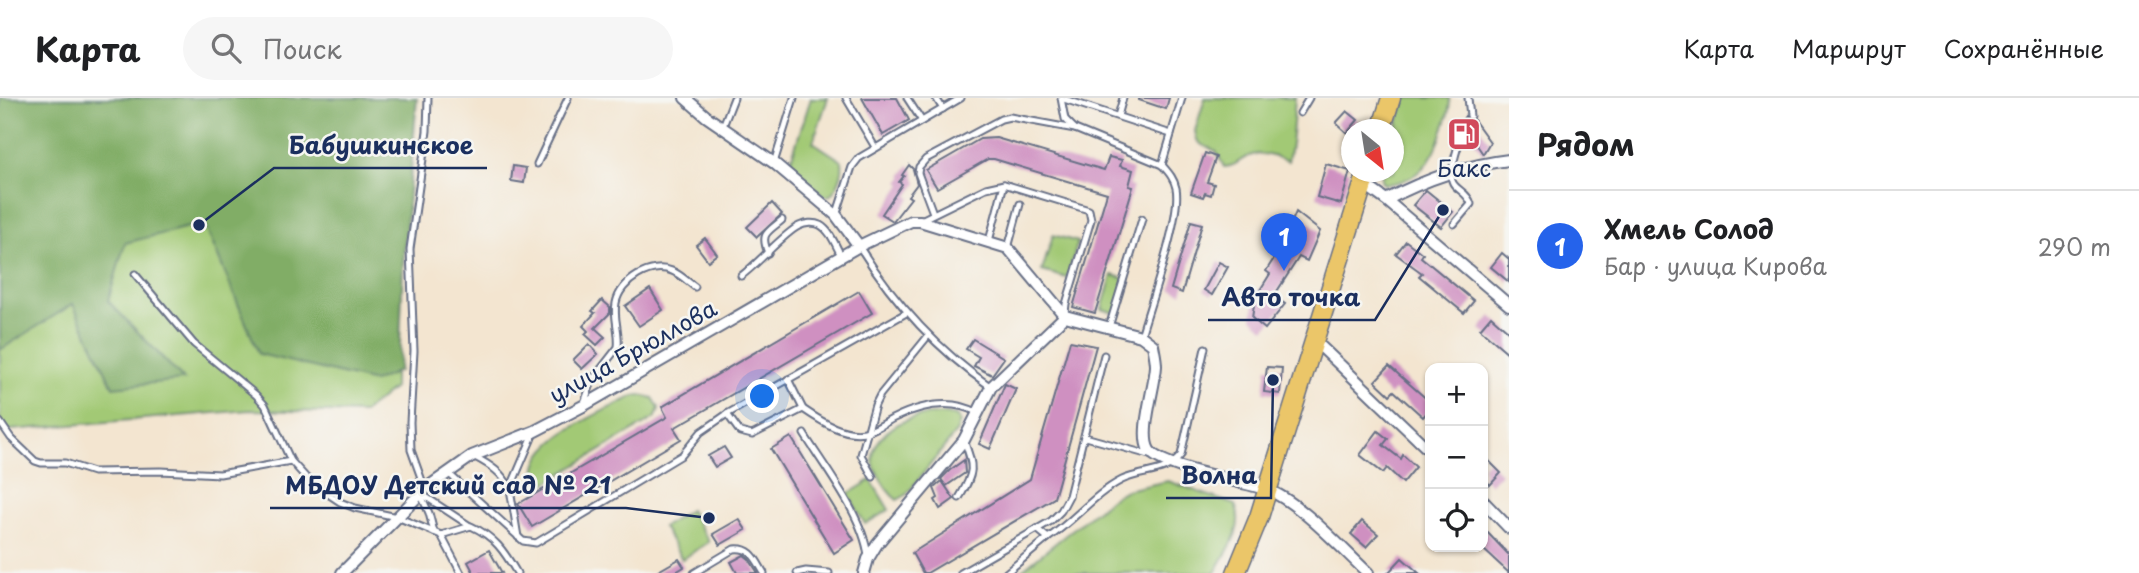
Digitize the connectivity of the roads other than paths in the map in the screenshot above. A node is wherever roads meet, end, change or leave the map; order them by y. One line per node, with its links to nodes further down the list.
1 (428, 98): 81 (lane)
2 (568, 98): 29 (lane)
3 (685, 98): 22 (street)
4 (734, 98): 22 (lane)
5 (794, 98): 28 (lane)
6 (846, 98): 26 (lane)
7 (907, 98): 21 (lane)
8 (936, 98): 16 (lane)
9 (961, 98): 16 (lane)
10 (1061, 98): 18 (lane); 24 (lane)
11 (1123, 98): 18 (lane)
12 (1182, 98): 25 (lane)
13 (1309, 98): 17 (lane)
14 (1391, 98): 20 (main road)
15 (1468, 98): 19 (lane)
16 (943, 109): 21 (lane)
17 (1300, 113)
18 (1118, 116): 25 (lane)
19 (1470, 116)
20 (1384, 119)
21 (922, 121): 26 (lane)
22 (723, 126): 28 (street)
23 (1464, 127): 31 (lane)
24 (1075, 129): 30 (lane); 37 (lane)
25 (1171, 134): 30 (lane)
26 (875, 147): 38 (lane)
27 (1509, 160): 31 (street)
28 (774, 163): 38 (street)
29 (537, 164)
30 (1162, 165): 56 (lane)
31 (1450, 173): 35 (street); 42 (lane)
32 (1364, 182): 57 (main road)
33 (1369, 182): 35 (street)
34 (1004, 184): 37 (lane); 43 (lane); 53 (lane)
35 (1386, 200): 51 (street)
36 (1020, 204): 45 (lane)
37 (933, 214): 41 (lane)
38 (836, 215): 44 (street)
39 (1142, 219): 54 (lane)
40 (782, 220): 46 (lane)
41 (920, 221): 43 (street); 44 (street, улица Брюллова)
42 (1454, 223)
43 (989, 241): 45 (street)
44 (859, 246): 47 (street, улица Брюллова); 52 (lane)
45 (1008, 248): 53 (street)
46 (768, 253): 47 (lane); 49 (lane)
47 (842, 257): 62 (street, улица Брюллова)
48 (135, 274): 75 (lane)
49 (741, 276)
50 (695, 287): 62 (lane)
51 (1509, 305)
52 (906, 313): 55 (lane); 60 (lane)
53 (1065, 316): 54 (street); 61 (street)
54 (1109, 329): 56 (street)
55 (928, 336): 61 (lane); 68 (lane)
56 (1141, 336): 74 (street)
57 (1314, 340): 72 (street); 80 (main road)
58 (1205, 348): 76 (lane)
59 (1104, 355): 70 (lane)
60 (788, 379): 63 (lane); 65 (lane)
61 (991, 387): 64 (street)
62 (583, 406): 67 (street, улица Брюллова)
63 (803, 409): 65 (lane); 68 (lane)
64 (978, 413): 68 (lane); 71 (street)
65 (727, 414): 90 (lane)
66 (0, 422): 75 (lane)
67 (535, 430): 73 (street, улица Брюллова); 79 (lane)
68 (869, 431): 78 (lane)
69 (804, 434): 92 (lane)
70 (1085, 437): 74 (lane); 87 (lane)
71 (964, 440): 82 (lane); 92 (street)
72 (1425, 446)
73 (472, 456): 77 (street, улица Брюллова); 79 (lane)
74 (1156, 457): 76 (street)
75 (291, 461): 84 (lane)
76 (1175, 464): 80 (street); 91 (lane)
77 (447, 472): 81 (street, улица Брюллова); 90 (lane)
78 (873, 477)
79 (510, 489): 90 (lane)
80 (1268, 489): 103 (main road); 104 (street)
81 (423, 491): 84 (street, улица Брюллова); 85 (lane); 88 (lane)
82 (958, 498)
83 (1488, 506): 86 (street)
84 (397, 517): 88 (lane); 93 (street, улица Брюллова)
85 (471, 526): 89 (lane); 95 (lane)
86 (1509, 528)
87 (1037, 529): 91 (lane); 101 (lane)
88 (434, 532): 89 (lane)
89 (441, 535): 94 (lane)
90 (518, 537)
91 (1048, 538): 102 (lane)
92 (868, 559): 100 (street)
93 (342, 573)
94 (461, 573)
95 (517, 573)
96 (694, 573): 97 (lane)
97 (764, 573)
98 (797, 573): 99 (lane)
99 (829, 573)
100 (864, 573)
101 (961, 573)
102 (1006, 573)
103 (1236, 573)
104 (1368, 573)

